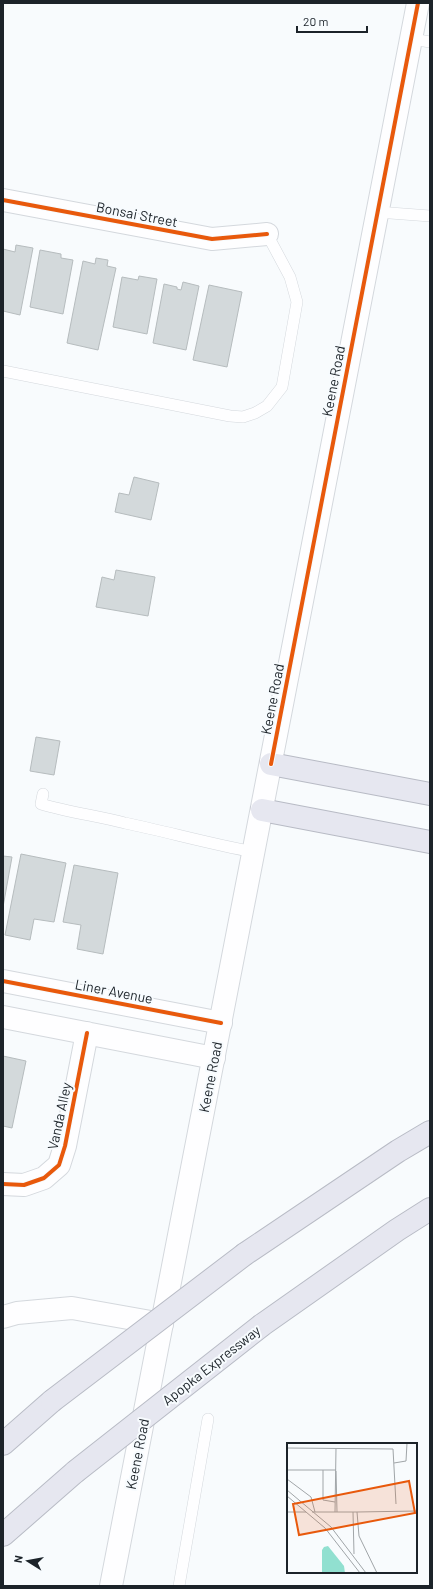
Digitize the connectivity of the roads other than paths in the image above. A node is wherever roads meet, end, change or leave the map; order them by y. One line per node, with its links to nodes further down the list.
1 (418, 3): 2 (street, Keene Road)
2 (421, 41): 4 (street, Keene Road)
3 (3, 200): 6 (street, Bonsai Street)
4 (377, 212): 5 (lane); 8 (street, Keene Road)
5 (430, 216)
6 (267, 234): 7 (lane)
7 (3, 372)
8 (271, 764): 10 (highway); 11 (street, Keene Road)
9 (43, 794): 13 (lane)
10 (430, 794)
11 (262, 810): 12 (highway); 13 (street, Keene Road)
12 (430, 842)
13 (254, 852): 16 (street, Keene Road)
14 (3, 981): 16 (street, Liner Avenue)
15 (3, 1017): 17 (street)
16 (221, 1023): 18 (street, Keene Road)
17 (87, 1033): 18 (street); 20 (street, Vanda Alley)
18 (214, 1058): 23 (street, Keene Road)
19 (430, 1132): 25 (highway, bridge)
20 (3, 1184)
21 (430, 1210): 26 (highway, Apopka Expressway, bridge)
22 (3, 1317): 23 (street)
23 (162, 1324): 27 (street, Keene Road)
24 (208, 1419): 28 (lane)
25 (3, 1444)
26 (3, 1535)
27 (111, 1586)
28 (178, 1586)

